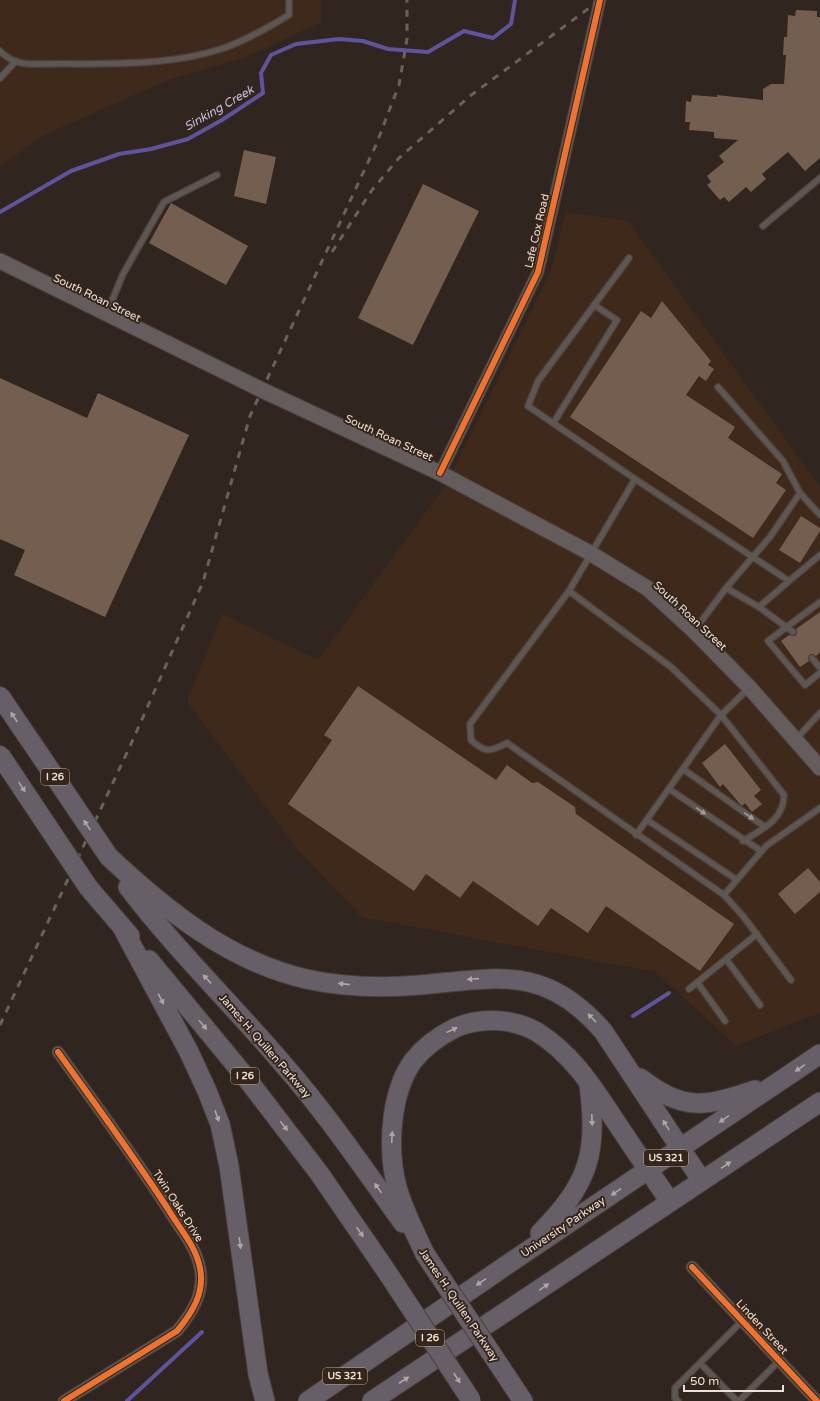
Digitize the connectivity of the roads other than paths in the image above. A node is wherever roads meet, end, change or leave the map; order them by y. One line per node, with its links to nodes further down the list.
1 (289, 0): 4 (lane)
2 (600, 0): 15 (street, Lafe Cox Road)
3 (0, 52): 4 (lane)
4 (16, 61): 5 (lane)
5 (0, 78)
6 (217, 175): 12 (lane)
7 (820, 178): 8 (lane)
8 (762, 226)
9 (629, 258): 11 (lane)
10 (0, 261): 12 (main road, South Roan Street)
11 (594, 305): 14 (lane); 14 (lane)
12 (107, 314): 15 (main road, South Roan Street)
13 (718, 387): 17 (lane)
14 (554, 422): 16 (lane)
15 (440, 473): 19 (main road, South Roan Street)
16 (635, 480): 19 (lane); 21 (lane)
17 (800, 494): 18 (lane); 21 (lane)
18 (820, 515)
19 (590, 553): 24 (lane); 28 (main road, South Roan Street)
20 (820, 555): 22 (lane)
21 (751, 557): 22 (lane); 23 (lane)
22 (789, 581): 26 (lane)
23 (726, 588): 26 (lane); 28 (lane)
24 (569, 591): 36 (lane); 45 (lane)
25 (819, 606): 27 (lane)
26 (759, 607): 27 (lane)
27 (785, 626): 29 (lane); 32 (lane)
28 (694, 631): 33 (main road, South Roan Street)
29 (793, 632)
30 (812, 658): 31 (lane)
31 (820, 668)
32 (820, 673)
33 (749, 687): 36 (lane); 37 (main road, South Roan Street)
34 (0, 696): 48 (highway, James H. Quillen Parkway / I 26, one-way to 34, bridge)
35 (820, 713): 37 (lane)
36 (721, 715): 40 (lane); 44 (lane)
37 (795, 739): 39 (main road, South Roan Street)
38 (0, 754): 51 (highway, I 26, one-way to 51, bridge)
39 (820, 768)
40 (683, 769): 41 (lane); 44 (lane, one-way to 44)
41 (669, 789): 43 (lane); 46 (lane, one-way to 46)
42 (820, 808): 47 (lane)
43 (647, 820): 45 (lane); 49 (lane)
44 (765, 827): 46 (lane)
45 (636, 835): 50 (lane)
46 (743, 841): 47 (lane)
47 (761, 852): 49 (lane)
48 (109, 857): 61 (highway, one-way to 48); 69 (highway, James H. Quillen Parkway / I 26, one-way to 48)
49 (737, 880): 50 (lane)
50 (724, 895): 52 (lane)
51 (122, 927): 75 (highway, one-way to 75); 76 (highway, I 26, one-way to 76, bridge)
52 (757, 934): 53 (lane); 54 (lane)
53 (726, 959): 55 (lane); 57 (lane)
54 (791, 980)
55 (697, 982): 56 (lane); 58 (lane)
56 (689, 989)
57 (760, 1005)
58 (725, 1021)
59 (58, 1052): 77 (street, Twin Oaks Drive)
60 (820, 1054): 63 (highway, University Parkway / US 321, one-way to 63)
61 (630, 1071): 63 (highway); 65 (highway, one-way to 61)
62 (588, 1081): 66 (highway); 69 (highway, one-way to 62); 70 (highway, one-way to 70)
63 (779, 1082): 65 (highway, University Parkway / US 321, one-way to 65)
64 (820, 1102): 67 (highway, one-way to 64)
65 (680, 1148): 66 (highway, University Parkway / US 321); 67 (highway)
66 (648, 1170): 68 (highway); 70 (highway, University Parkway / US 321, one-way to 70)
67 (702, 1181): 68 (highway)
68 (670, 1202): 81 (highway, one-way to 68)
69 (425, 1254): 82 (highway, James H. Quillen Parkway / I 26, bridge)
70 (514, 1260): 80 (highway, University Parkway / US 321, one-way to 80)
71 (692, 1267): 72 (street, Linden Street)
72 (742, 1321): 73 (street, Linden Street); 74 (lane)
73 (780, 1361): 84 (lane); 85 (street, Linden Street)
74 (700, 1363): 83 (lane); 84 (lane)
75 (258, 1374): 78 (highway); 79 (highway)
76 (471, 1400)
77 (64, 1401)
78 (253, 1401)
79 (265, 1401)
80 (308, 1401)
81 (372, 1401)
82 (524, 1401)
83 (678, 1401)
84 (738, 1401)
85 (817, 1401)

